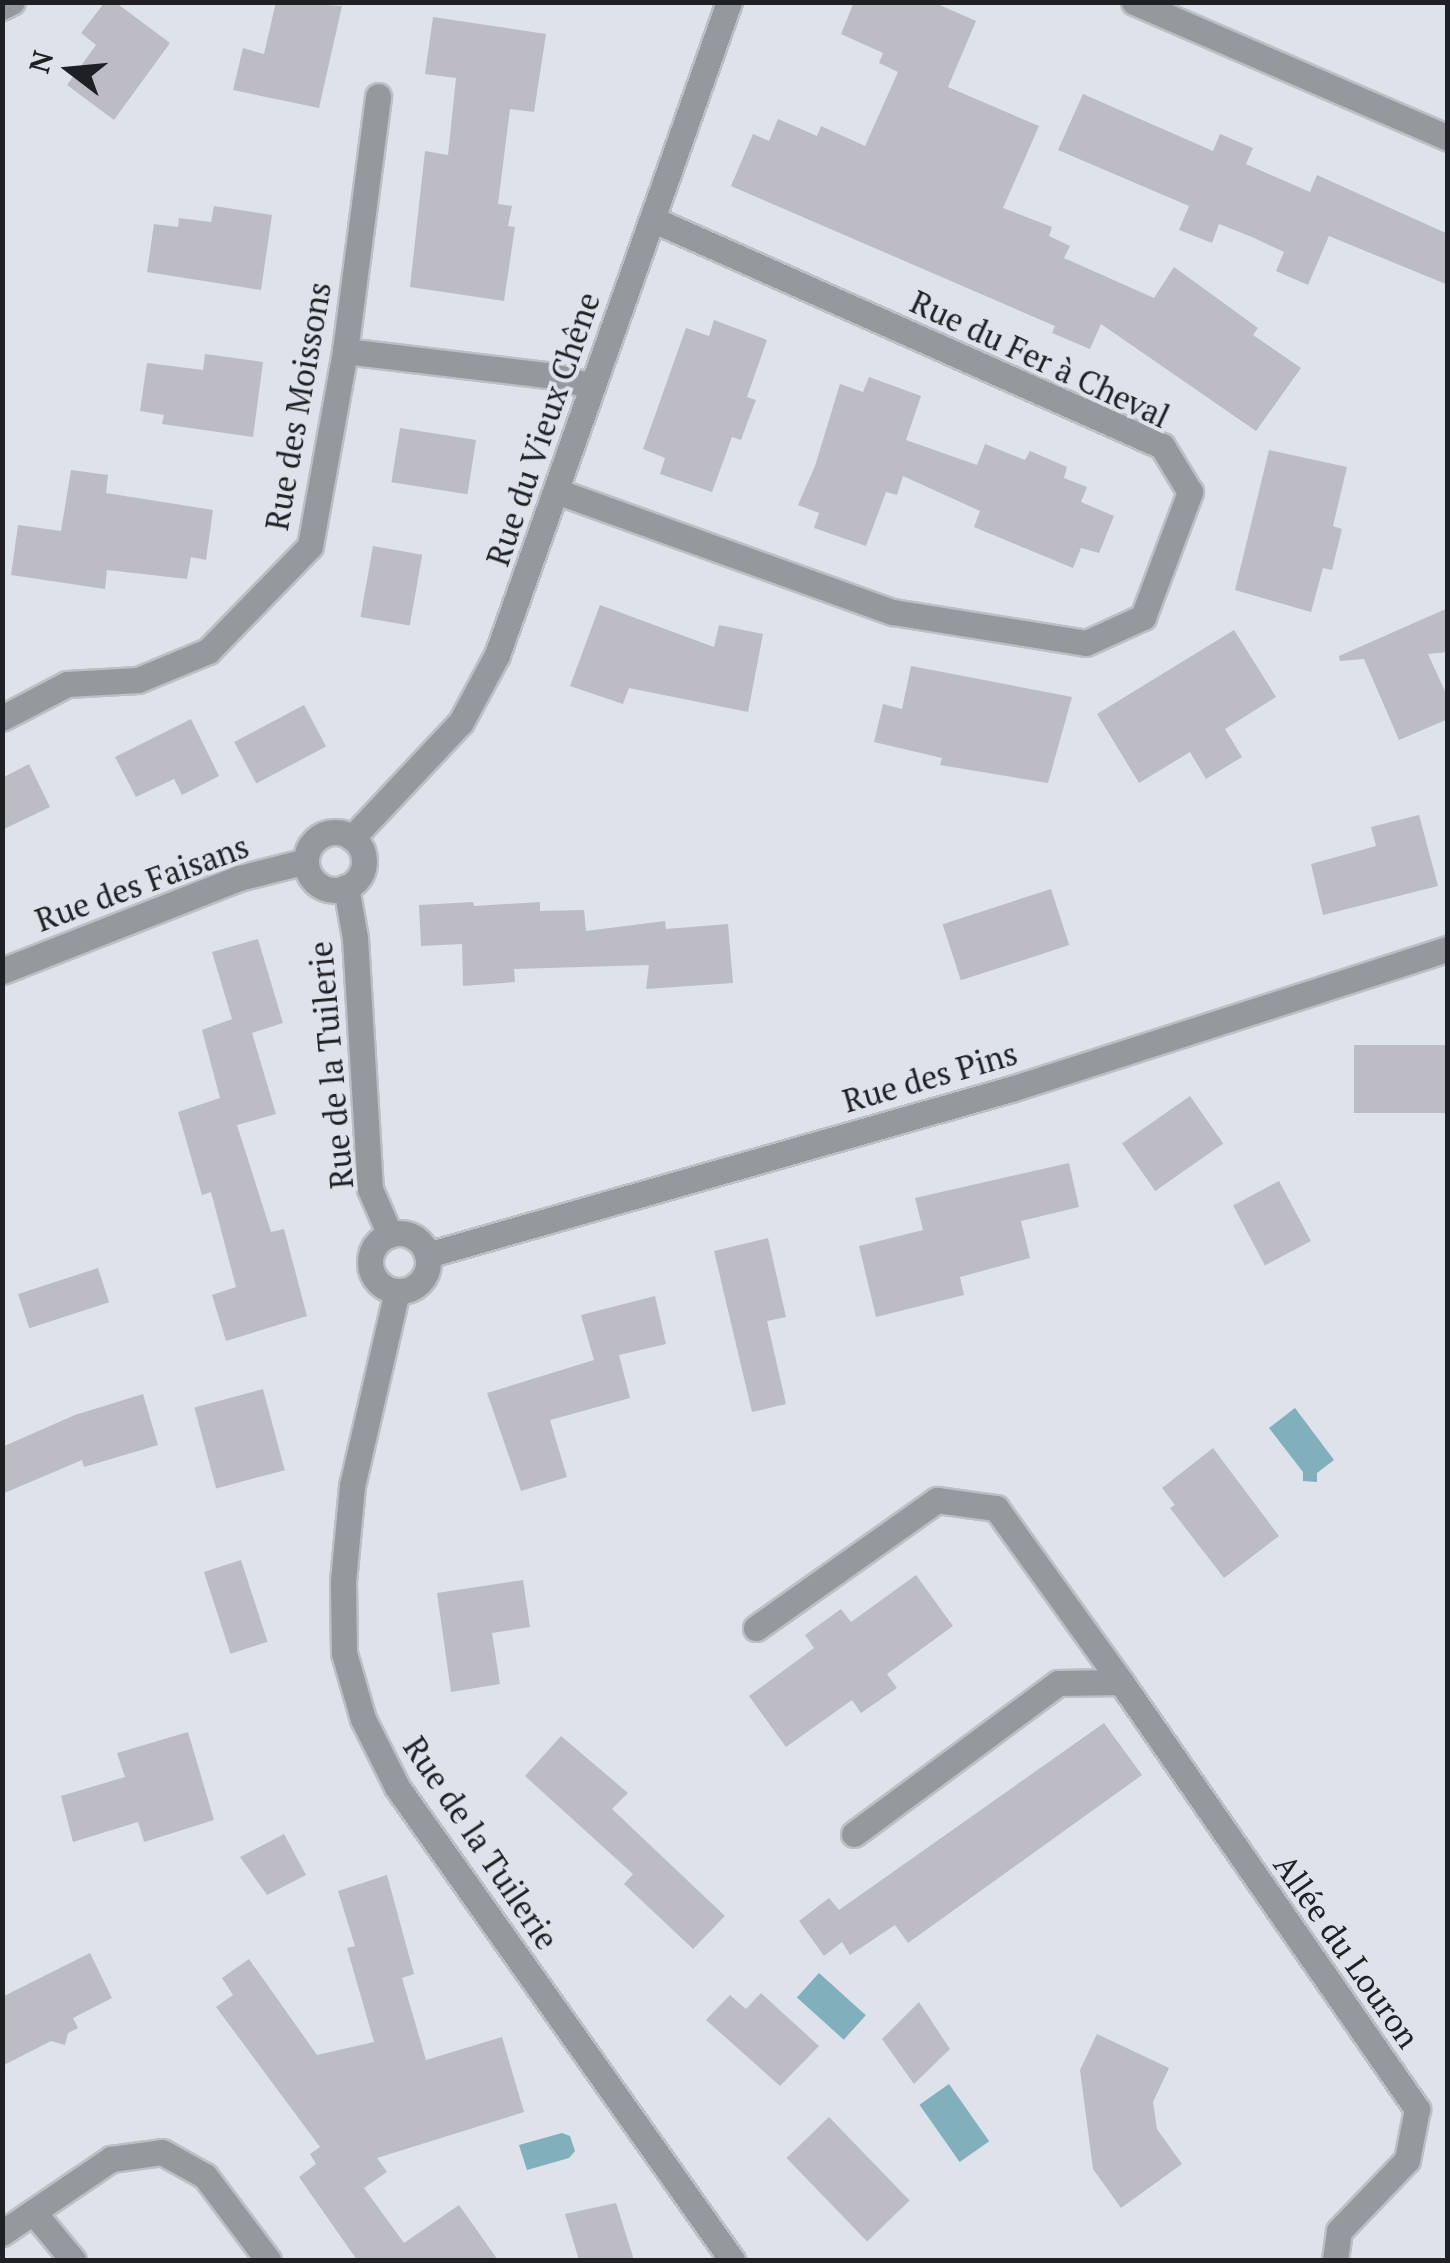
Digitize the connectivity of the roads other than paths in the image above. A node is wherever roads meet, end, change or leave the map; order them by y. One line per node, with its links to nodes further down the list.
1 (12, 2): 4 (street)
2 (729, 2): 8 (street, Rue du Vieux Chêne)
3 (1134, 2): 5 (street)
4 (2, 7)
5 (1161, 8): 7 (street)
6 (378, 96): 9 (street, Rue des Moissons)
7 (1448, 138)
8 (652, 219): 10 (street, Rue du Vieux Chêne); 11 (street, Rue du Fer à Cheval)
9 (345, 351): 10 (street); 12 (street, Rue des Moissons)
10 (591, 386): 11 (street, Rue du Vieux Chêne)
11 (556, 491): 13 (street, Rue du Vieux Chêne)
12 (2, 718)
13 (352, 838): 14 (street); 15 (street)
14 (306, 861): 15 (street); 17 (street, Rue des Faisans)
15 (346, 888): 18 (street, Rue de la Tuilerie)
16 (1448, 948): 19 (street, Rue des Pins)
17 (2, 971)
18 (390, 1234): 19 (street); 20 (street)
19 (427, 1255): 20 (street)
20 (397, 1291): 28 (street, Rue de la Tuilerie)
21 (756, 1628): 22 (street, Allée du Louron)
22 (1121, 1682): 23 (street); 29 (street, Allée du Louron)
23 (854, 1834)
24 (34, 2213): 25 (street); 26 (street); 27 (street)
25 (2, 2233)
26 (256, 2256)
27 (73, 2260)
28 (732, 2260)
29 (1335, 2260)

